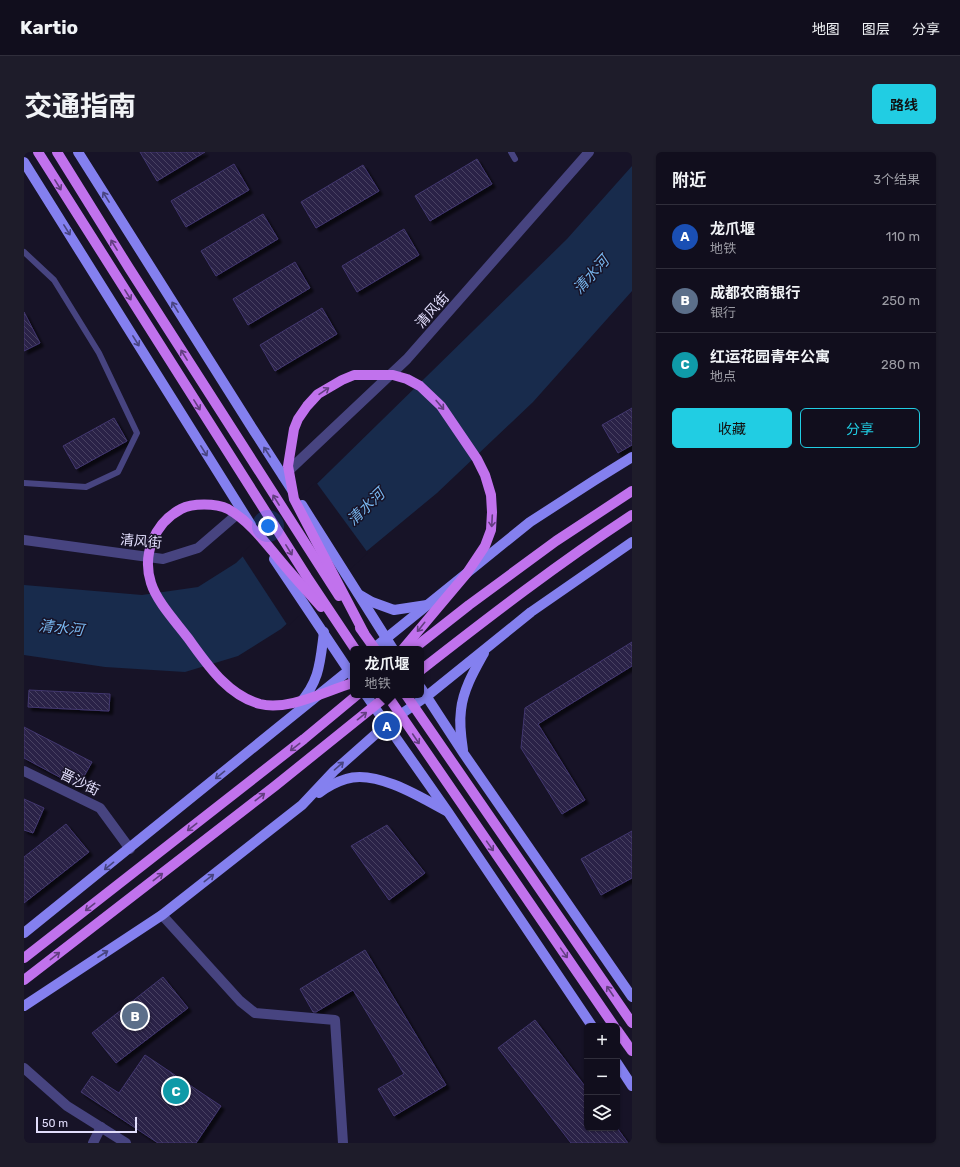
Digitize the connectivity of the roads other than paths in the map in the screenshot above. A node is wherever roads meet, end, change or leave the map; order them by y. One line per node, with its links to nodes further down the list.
1 (38, 152): 22 (main road, one-way to 22, bridge)
2 (57, 152): 20 (main road, one-way to 2, bridge)
3 (78, 152): 10 (main road, one-way to 3)
4 (512, 152): 6 (lane)
5 (589, 152): 10 (street, 清风街)
6 (516, 159)
7 (24, 162): 13 (main road, one-way to 13)
8 (24, 252): 11 (lane)
9 (632, 457): 18 (main road)
10 (283, 476): 17 (main road)
11 (24, 483)
12 (632, 491): 27 (main road)
13 (242, 511): 15 (street, 清风街); 19 (main road, bridge)
14 (632, 515): 29 (main road)
15 (24, 540)
16 (632, 542): 28 (main road)
17 (355, 589): 18 (main road); 21 (main road)
18 (427, 605): 21 (main road)
19 (324, 632): 30 (main road); 41 (main road)
20 (364, 633): 23 (main road, bridge); 26 (main road, one-way to 26, bridge)
21 (385, 638): 24 (main road); 25 (main road)
22 (353, 646): 32 (main road, bridge)
23 (372, 646)
24 (377, 646)
25 (391, 646)
26 (405, 646)
27 (417, 646)
28 (487, 648): 33 (main road); 42 (main road)
29 (424, 668)
30 (350, 669)
31 (350, 674): 41 (main road)
32 (350, 683)
33 (424, 692): 42 (main road)
34 (353, 698): 49 (main road, one-way to 49, bridge)
35 (368, 698): 40 (main road)
36 (383, 698): 50 (main road, one-way to 36, bridge)
37 (389, 698): 54 (main road, one-way to 54, bridge)
38 (408, 698): 55 (main road, one-way to 38, bridge)
39 (417, 698): 40 (main road)
40 (388, 724): 44 (main road, one-way to 40); 45 (main road)
41 (271, 733): 46 (main road, one-way to 46)
42 (464, 754): 51 (main road)
43 (24, 771): 46 (street, 晋沙街)
44 (302, 805): 45 (main road); 47 (main road, one-way to 44)
45 (448, 812): 53 (main road)
46 (130, 849): 48 (main road, one-way to 48)
47 (162, 915): 52 (main road, one-way to 47); 64 (street)
48 (24, 934)
49 (24, 958)
50 (24, 980)
51 (632, 997)
52 (24, 1006)
53 (590, 1023)
54 (612, 1023)
55 (632, 1023)
56 (620, 1034): 57 (main road)
57 (632, 1051)
58 (24, 1068): 61 (street)
59 (620, 1068): 60 (main road)
60 (632, 1086)
61 (101, 1127): 62 (street); 63 (street)
62 (93, 1143)
63 (126, 1143)
64 (343, 1143)

